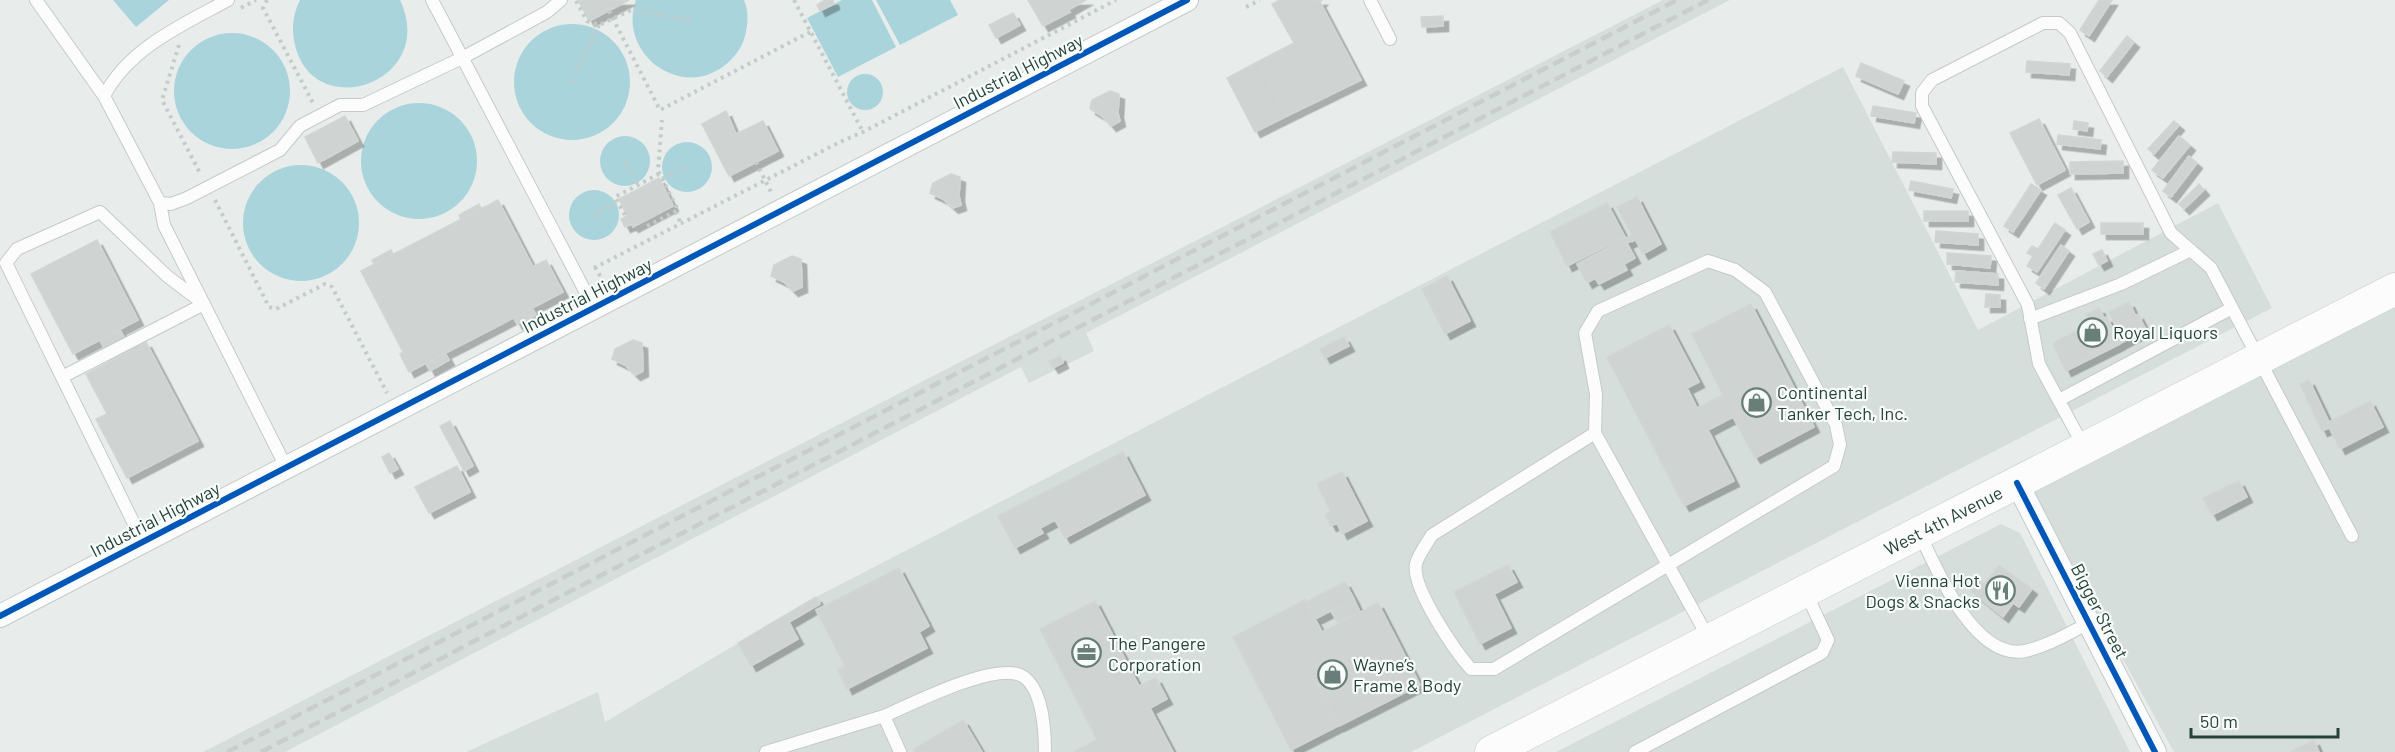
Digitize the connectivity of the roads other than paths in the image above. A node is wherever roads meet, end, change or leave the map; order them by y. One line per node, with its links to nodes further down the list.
1 (36, 0): 9 (lane)
2 (228, 0): 9 (lane)
3 (432, 0): 8 (lane)
4 (561, 0): 8 (lane)
5 (1187, 0): 14 (street, Industrial Highway)
6 (1370, 0): 7 (lane)
7 (1390, 39)
8 (462, 58): 10 (lane); 14 (lane)
9 (104, 96): 10 (lane)
10 (160, 203): 13 (lane)
11 (2191, 250): 15 (lane); 16 (lane); 16 (lane)
12 (2395, 289): 17 (main road, West 4th Avenue)
13 (204, 304): 18 (lane); 18 (lane); 22 (lane)
14 (594, 308): 22 (street, Industrial Highway)
15 (2232, 308): 17 (lane); 19 (lane)
16 (2030, 319): 19 (lane)
17 (2259, 359): 21 (main road, West 4th Avenue); 25 (lane)
18 (62, 377): 26 (lane)
19 (2058, 400): 21 (lane)
20 (1595, 433): 27 (lane); 27 (lane); 27 (lane)
21 (2085, 448): 23 (main road, West 4th Avenue)
22 (286, 467): 26 (street, Industrial Highway)
23 (2017, 483): 24 (main road, West 4th Avenue); 30 (street, Bigger Street)
24 (1920, 533): 28 (main road, West 4th Avenue); 30 (lane)
25 (2352, 536)
26 (143, 542): 29 (street, Industrial Highway)
27 (1667, 566): 31 (lane)
28 (1805, 591): 31 (main road, West 4th Avenue); 37 (lane)
29 (0, 616)
30 (2089, 623): 38 (street, Bigger Street)
31 (1709, 640): 36 (main road, West 4th Avenue)
32 (884, 716): 33 (lane); 34 (lane); 35 (lane)
33 (766, 752)
34 (900, 752)
35 (1045, 752)
36 (1491, 752)
37 (1635, 752)
38 (2155, 752)

